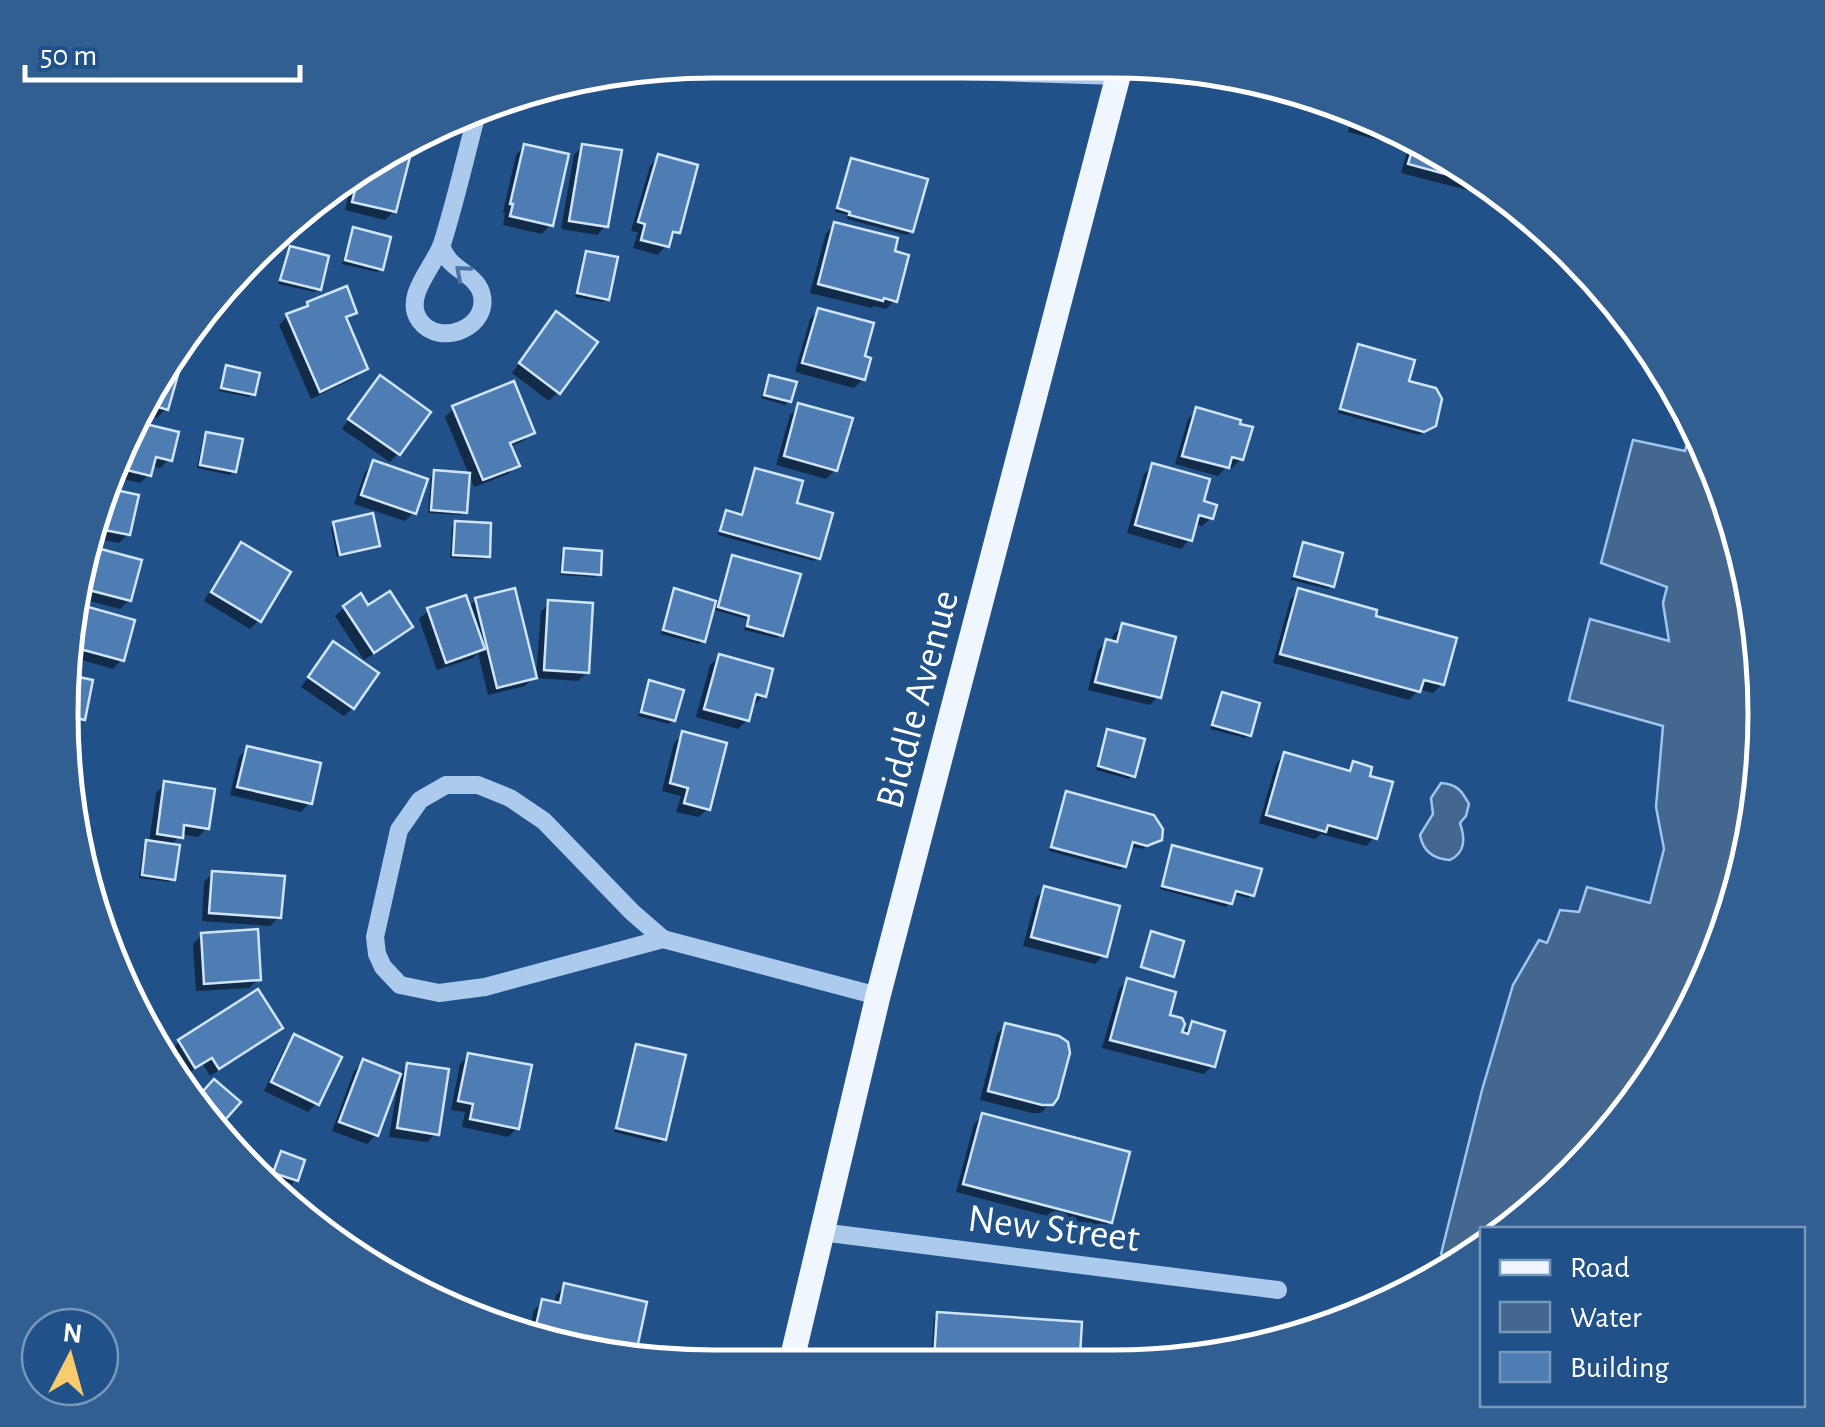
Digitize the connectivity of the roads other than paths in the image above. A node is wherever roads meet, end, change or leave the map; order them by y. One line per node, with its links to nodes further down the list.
1 (1118, 77): 5 (main road, Biddle Avenue)
2 (474, 124): 3 (street)
3 (441, 246): 3 (street, one-way to 3)
4 (663, 940): 4 (street); 5 (street)
5 (878, 996): 6 (main road, Biddle Avenue)
6 (821, 1232): 7 (street, New Street); 8 (main road, Biddle Avenue)
7 (1278, 1290)
8 (794, 1350)

